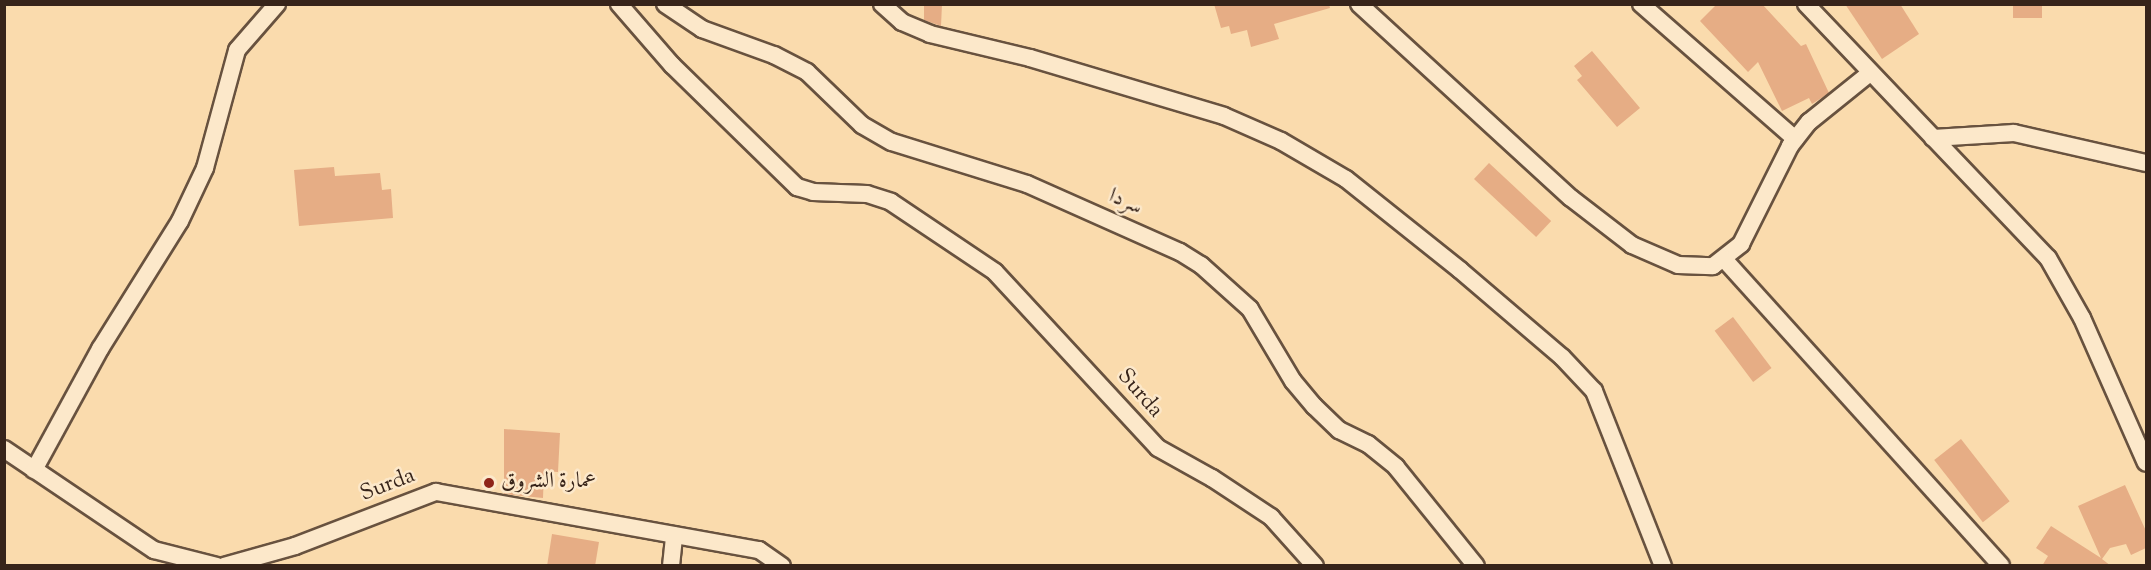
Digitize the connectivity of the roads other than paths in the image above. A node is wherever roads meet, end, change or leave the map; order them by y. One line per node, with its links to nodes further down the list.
1 (277, 4): 15 (street)
2 (619, 4): 21 (street, Surda)
3 (665, 4): 22 (street, سردا)
4 (882, 4): 23 (street)
5 (1359, 4): 12 (street)
6 (1641, 4): 10 (street)
7 (1806, 4): 8 (street)
8 (1870, 73): 9 (street); 10 (street)
9 (1933, 138): 11 (street); 14 (street)
10 (1795, 139): 12 (street)
11 (2146, 163)
12 (1724, 259): 24 (street)
13 (4, 448): 15 (street)
14 (2146, 463)
15 (34, 470): 17 (street)
16 (674, 535): 18 (street, Surda); 19 (street); 20 (street, Surda)
17 (217, 566)
18 (224, 566)
19 (671, 566)
20 (782, 566)
21 (1315, 566)
22 (1476, 566)
23 (1663, 566)
24 (2001, 566)

